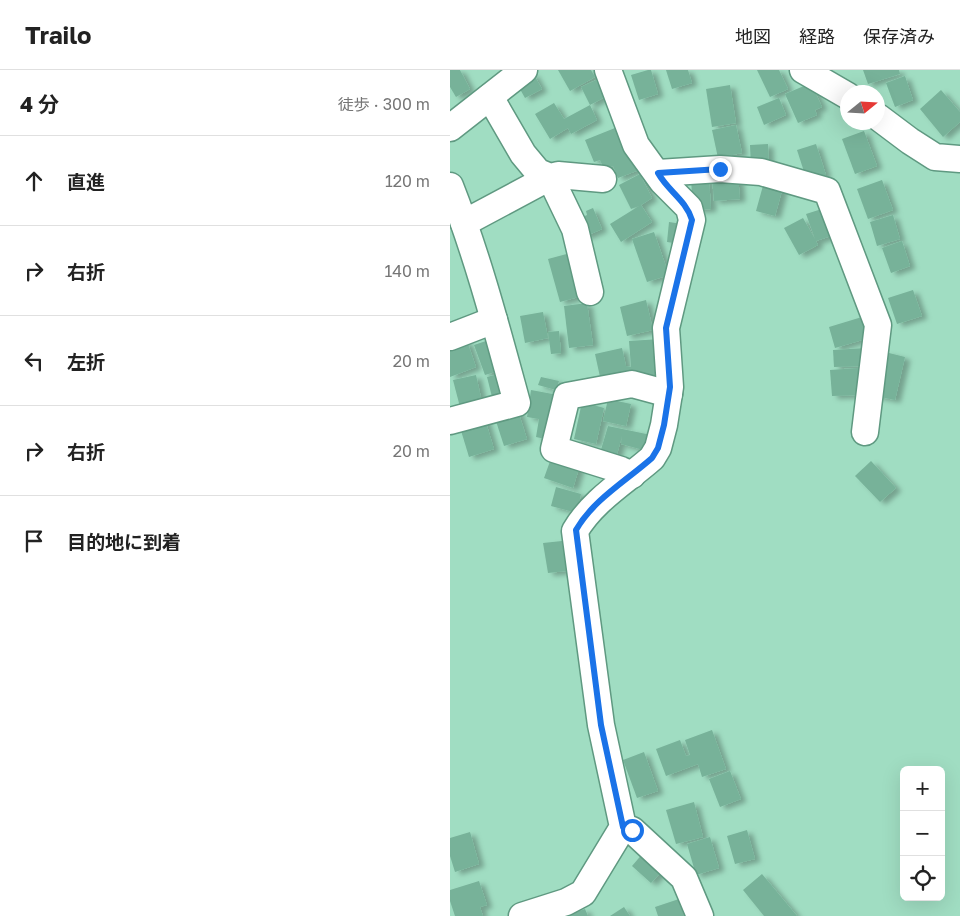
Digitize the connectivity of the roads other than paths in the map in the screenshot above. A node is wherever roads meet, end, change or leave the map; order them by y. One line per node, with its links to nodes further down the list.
1 (524, 70): 5 (street)
2 (608, 70): 9 (street)
3 (803, 70): 4 (street)
4 (840, 91)
5 (490, 97): 7 (street); 10 (street)
6 (885, 122): 8 (street)
7 (450, 128)
8 (960, 159)
9 (658, 173): 17 (street); 19 (street)
10 (550, 177): 11 (street); 13 (street); 14 (street)
11 (603, 179)
12 (450, 186): 13 (street)
13 (464, 223): 15 (street)
14 (590, 292)
15 (494, 320): 16 (street); 18 (street)
16 (450, 337)
17 (669, 394): 20 (street); 20 (street)
18 (450, 421)
19 (864, 432)
20 (632, 475): 21 (street)
21 (623, 827): 22 (street); 23 (street)
22 (522, 916)
23 (700, 916)

